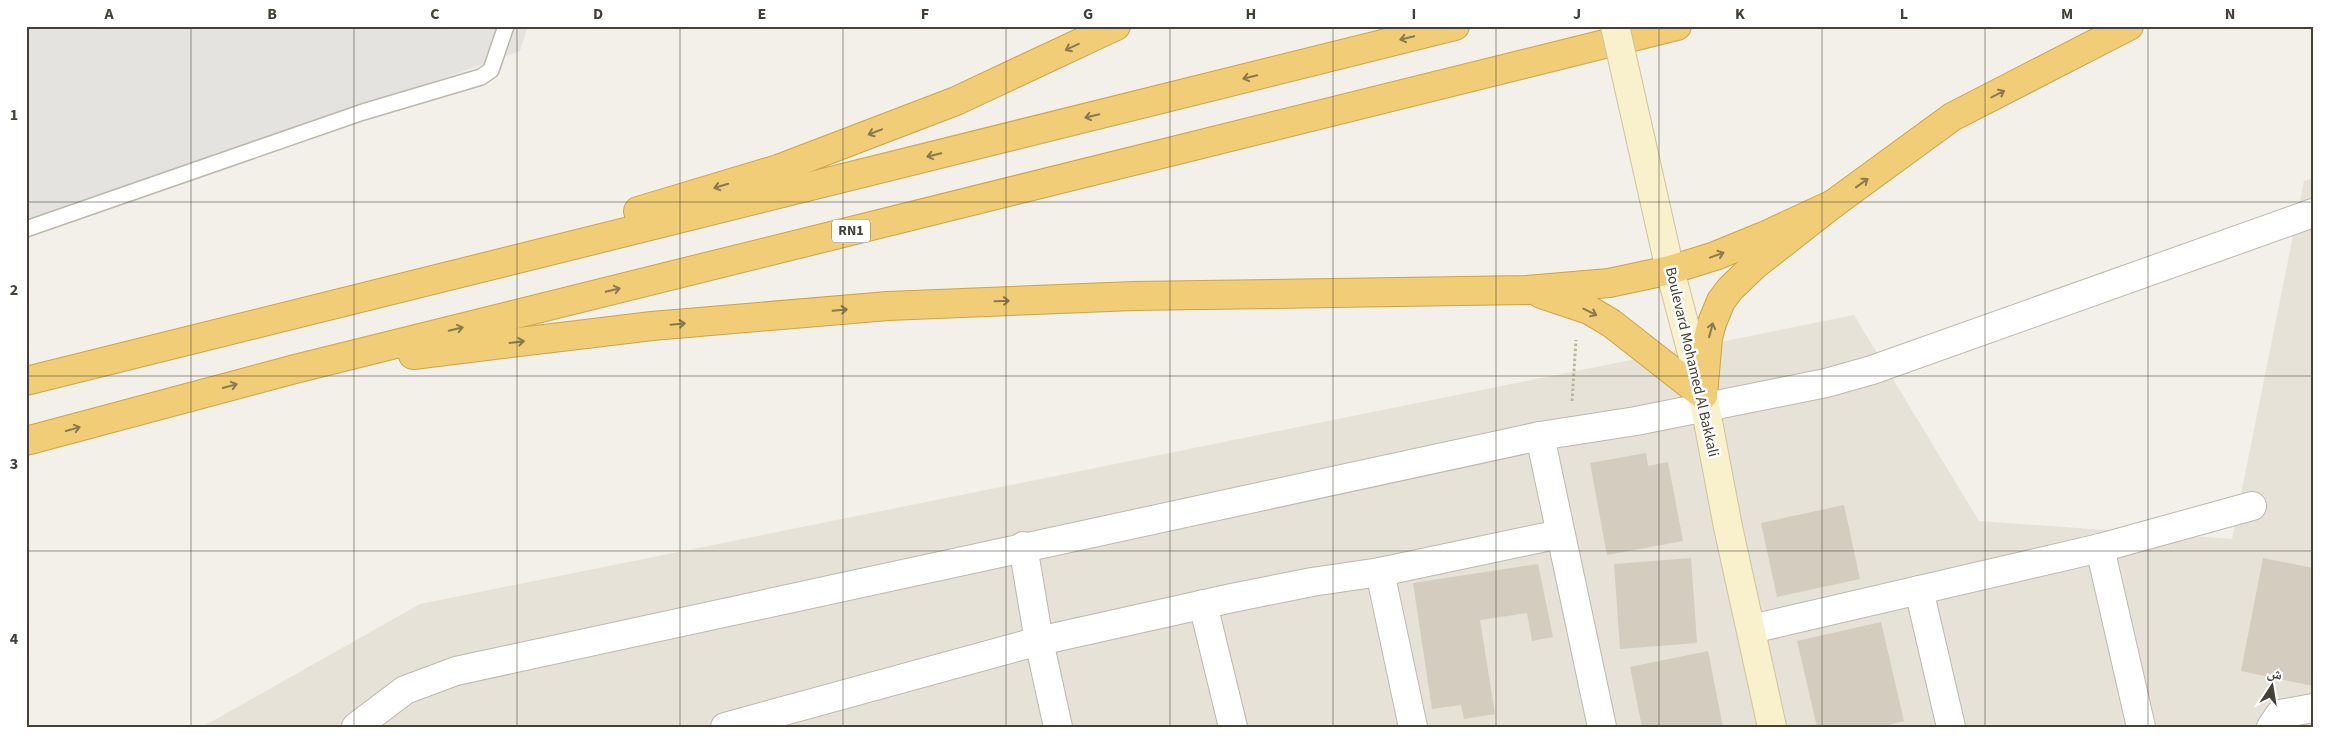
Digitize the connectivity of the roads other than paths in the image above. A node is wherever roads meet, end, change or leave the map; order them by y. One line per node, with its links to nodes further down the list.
1 (506, 26): 10 (lane)
2 (1116, 26): 13 (highway, one-way to 13)
3 (1455, 26): 13 (highway, one-way to 13)
4 (1616, 26): 11 (street, Boulevard Mohamed Al Bakkali, bridge)
5 (1677, 26): 14 (highway, RN1, one-way to 5)
6 (2143, 26): 7 (street)
7 (2123, 29): 8 (highway, one-way to 7)
8 (1833, 204): 11 (highway, one-way to 8); 16 (highway, one-way to 8)
9 (2313, 213): 16 (street)
10 (26, 229)
11 (1670, 270): 12 (highway); 16 (street, Boulevard Mohamed Al Bakkali)
12 (1527, 290): 14 (highway, one-way to 12); 16 (highway, one-way to 16)
13 (294, 314): 15 (highway)
14 (295, 369): 18 (highway, RN1, one-way to 14)
15 (26, 381)
16 (1704, 401): 17 (street); 26 (street, Boulevard Mohamed Al Bakkali)
17 (1540, 436): 20 (street); 21 (street)
18 (26, 441)
19 (2252, 506): 22 (street)
20 (1560, 534): 23 (street); 35 (street)
21 (1023, 546): 27 (street); 30 (street)
22 (2100, 548): 24 (street); 38 (street)
23 (1380, 572): 25 (street); 34 (street)
24 (1919, 590): 26 (street); 37 (street)
25 (1203, 604): 27 (street); 33 (street)
26 (1752, 629): 36 (street, Boulevard Mohamed Al Bakkali)
27 (1039, 641): 29 (street); 32 (street)
28 (2313, 708): 39 (street)
29 (778, 720): 31 (street)
30 (356, 727)
31 (725, 727)
32 (1058, 727)
33 (1233, 727)
34 (1413, 727)
35 (1602, 727)
36 (1772, 727)
37 (1951, 727)
38 (2141, 727)
39 (2271, 727)

